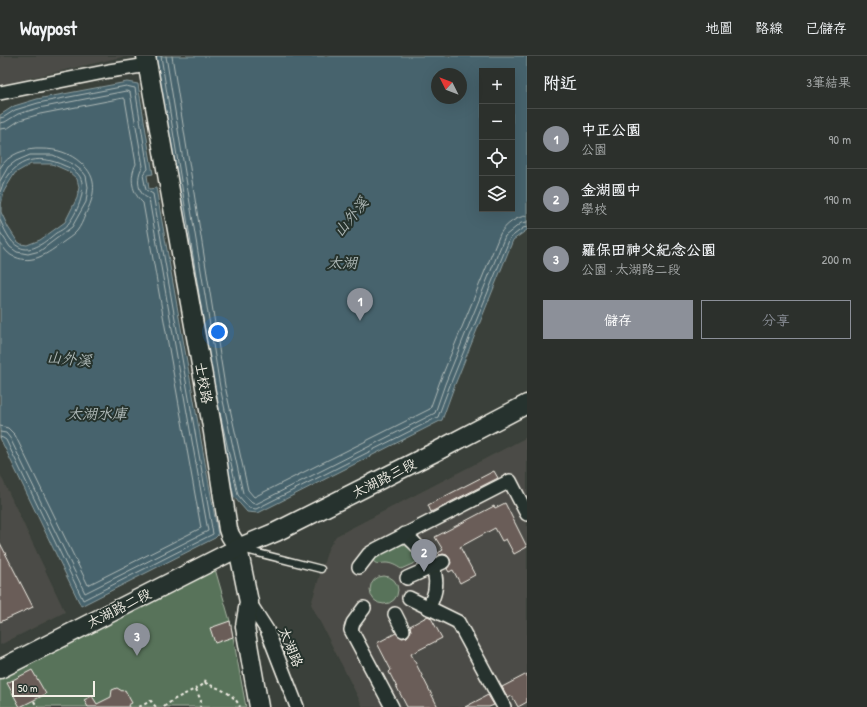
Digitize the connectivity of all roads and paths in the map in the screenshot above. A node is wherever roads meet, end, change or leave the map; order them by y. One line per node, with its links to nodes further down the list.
1 (147, 60): 2 (street); 6 (street, 士校路)
2 (0, 93)
3 (527, 404): 6 (street, 太湖路三段)
4 (527, 514): 5 (street)
5 (405, 534): 7 (street); 8 (street)
6 (238, 548): 9 (lane); 12 (street, 士校路); 17 (street, 太湖路二段)
7 (438, 564): 10 (street); 14 (street)
8 (359, 567)
9 (321, 569)
10 (407, 578)
11 (409, 598): 14 (street)
12 (249, 602): 28 (street, 士校路); 29 (street, 太湖路)
13 (364, 608): 30 (street)
14 (429, 608): 31 (street)
15 (395, 614): 16 (street)
16 (403, 630)
17 (0, 669)
18 (206, 677): 19 (path)
19 (205, 683): 20 (path); 27 (path)
20 (196, 689): 25 (path); 26 (path)
21 (34, 701): 22 (path)
22 (37, 707)
23 (140, 707): 24 (path)
24 (156, 707)
25 (164, 707)
26 (200, 707)
27 (240, 707)
28 (259, 707)
29 (297, 707)
30 (392, 707)
31 (504, 707)

